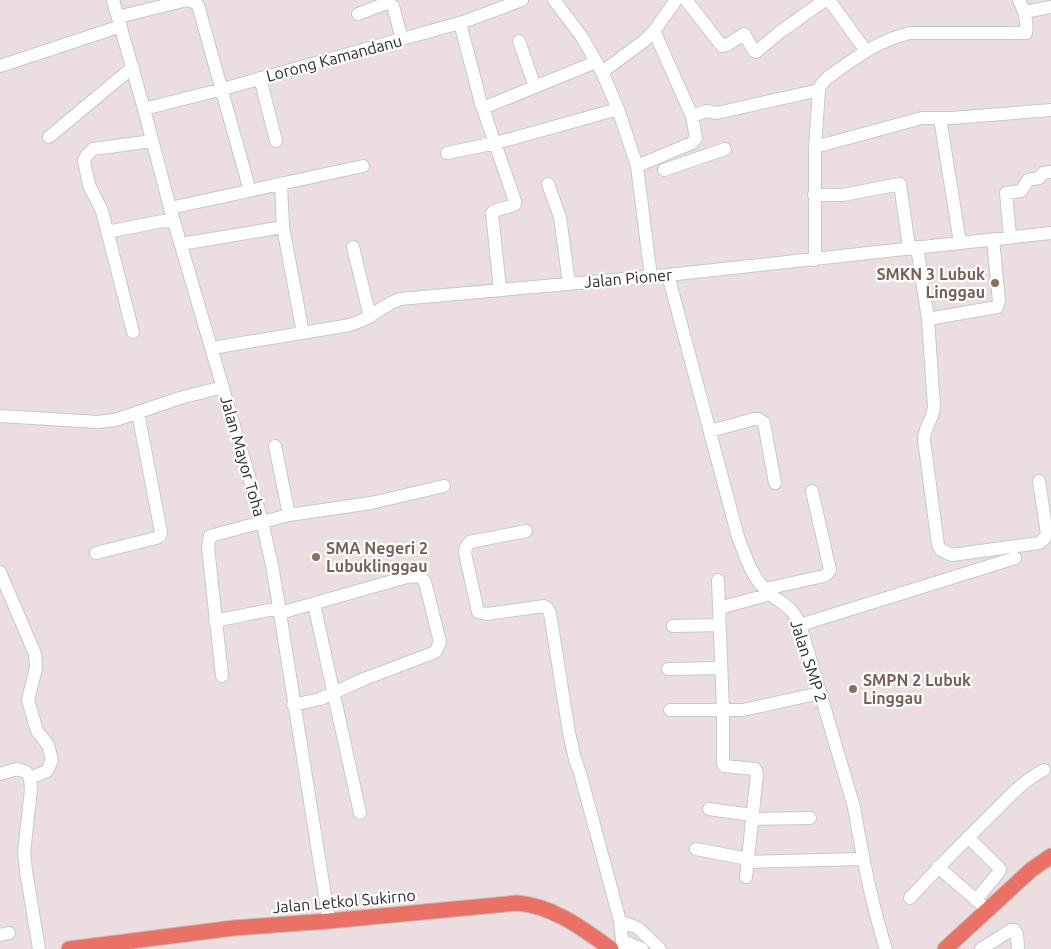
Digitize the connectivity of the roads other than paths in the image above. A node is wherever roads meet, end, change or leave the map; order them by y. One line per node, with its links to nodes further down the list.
1 (113, 0): 12 (street, Jalan Mayor Toha)
2 (522, 0): 13 (street, Lorong Kamandanu)
3 (554, 0): 20 (street)
4 (676, 0): 14 (street)
5 (686, 0): 6 (street)
6 (825, 0)
7 (829, 0): 17 (street)
8 (1019, 0): 10 (street)
9 (1051, 7): 10 (street)
10 (1024, 12): 17 (street)
11 (358, 14): 15 (street)
12 (120, 21): 18 (street); 19 (street, Jalan Mayor Toha); 23 (street)
13 (460, 23): 15 (street, Lorong Kamandanu); 25 (street)
14 (654, 31): 20 (street); 29 (street)
15 (402, 39): 21 (street, Lorong Kamandanu)
16 (519, 41): 22 (street)
17 (866, 51): 24 (street)
18 (0, 66)
19 (132, 67): 26 (street, Jalan Mayor Toha); 31 (street)
20 (599, 67): 22 (street); 27 (street)
21 (260, 78): 23 (street, Lorong Kamandanu); 32 (street)
22 (535, 86): 25 (street)
23 (223, 89): 26 (street, Lorong Kamandanu); 46 (street)
24 (819, 90): 29 (street); 36 (street)
25 (483, 108): 34 (street)
26 (144, 109): 33 (street, Jalan Mayor Toha)
27 (618, 109): 34 (street); 41 (street)
28 (1051, 110): 30 (street)
29 (692, 116): 35 (street)
30 (940, 118): 36 (street); 54 (street)
31 (49, 137)
32 (276, 141)
33 (152, 142): 48 (street, Jalan Mayor Toha); 50 (street)
34 (496, 143): 38 (street); 62 (street)
35 (692, 143): 39 (street); 41 (street)
36 (815, 147): 47 (street)
37 (725, 149): 39 (street)
38 (447, 152)
39 (698, 158): 42 (street)
40 (363, 166): 44 (street)
41 (637, 166): 60 (street)
42 (664, 170)
43 (1051, 172): 52 (street)
44 (281, 184): 46 (street); 49 (street)
45 (548, 184): 61 (street)
46 (250, 191): 48 (street)
47 (814, 195): 57 (street); 58 (street)
48 (172, 213): 50 (street); 55 (street, Jalan Mayor Toha)
49 (283, 227): 55 (street); 66 (street)
50 (107, 232): 65 (street)
51 (1051, 233): 52 (street, Jalan Pioner)
52 (1010, 237): 53 (street, Jalan Pioner)
53 (993, 239): 54 (street, Jalan Pioner); 64 (street)
54 (960, 243): 57 (street, Jalan Pioner)
55 (181, 244): 67 (street, Jalan Mayor Toha)
56 (353, 247): 63 (street)
57 (913, 247): 58 (street, Jalan Pioner); 64 (street)
58 (816, 260): 59 (street, Jalan Pioner)
59 (668, 275): 60 (street, Jalan Pioner); 71 (street, Jalan SMP 2)
60 (651, 276): 61 (street, Jalan Pioner)
61 (569, 283): 62 (street, Jalan Pioner)
62 (500, 289): 63 (street, Jalan Pioner)
63 (370, 317): 66 (street, Jalan Pioner)
64 (928, 319): 73 (street)
65 (133, 332)
66 (303, 333): 67 (street, Jalan Pioner)
67 (212, 348): 68 (street, Jalan Mayor Toha)
68 (223, 387): 69 (street); 78 (street, Jalan Mayor Toha)
69 (138, 413): 70 (street); 80 (street)
70 (0, 416)
71 (710, 431): 74 (street); 84 (street, Jalan SMP 2)
72 (275, 446): 77 (street)
73 (1039, 481)
74 (775, 483)
75 (444, 486): 77 (street)
76 (812, 491): 84 (street)
77 (290, 515): 78 (street)
78 (262, 521): 87 (street, Jalan Mayor Toha); 88 (street)
79 (526, 531): 118 (street)
80 (96, 553)
81 (1015, 558): 90 (street)
82 (0, 572): 102 (street)
83 (718, 580): 86 (street)
84 (768, 592): 86 (street); 90 (street, Jalan SMP 2)
85 (314, 604): 87 (street); 95 (street); 95 (street)
86 (719, 608): 89 (street)
87 (280, 611): 88 (street); 97 (street, Jalan Mayor Toha)
88 (215, 620): 94 (street)
89 (719, 624): 91 (street); 92 (street)
90 (800, 625): 96 (street, Jalan SMP 2)
91 (673, 626)
92 (720, 668): 93 (street); 99 (street)
93 (668, 669)
94 (222, 676)
95 (335, 692): 97 (street); 104 (street)
96 (820, 694): 99 (street); 110 (street, Jalan SMP 2)
97 (293, 706): 117 (street, Jalan Mayor Toha)
98 (670, 710): 99 (street)
99 (723, 711): 105 (street)
100 (1049, 771): 107 (street)
101 (0, 774): 102 (street)
102 (30, 778): 120 (street)
103 (710, 809): 105 (street)
104 (360, 813)
105 (752, 817): 106 (street); 111 (street)
106 (810, 818)
107 (968, 837): 112 (street); 115 (street)
108 (696, 849): 111 (street)
109 (1051, 856): 116 (main road)
110 (864, 859): 111 (street); 124 (street, Jalan SMP 2)
111 (748, 860): 113 (street)
112 (938, 867): 114 (street); 115 (street)
113 (746, 877)
114 (910, 898)
115 (976, 900): 116 (street)
116 (988, 910): 125 (main road)
117 (329, 921): 119 (main road, Jalan Letkol Sukirno); 121 (main road, Jalan Letkol Sukirno)
118 (620, 921): 119 (street); 123 (street)
119 (619, 946): 122 (street)
120 (39, 949)
121 (74, 949)
122 (642, 949)
123 (660, 949)
124 (886, 949)
125 (944, 949)
126 (981, 949): 127 (street)
127 (1018, 949)

